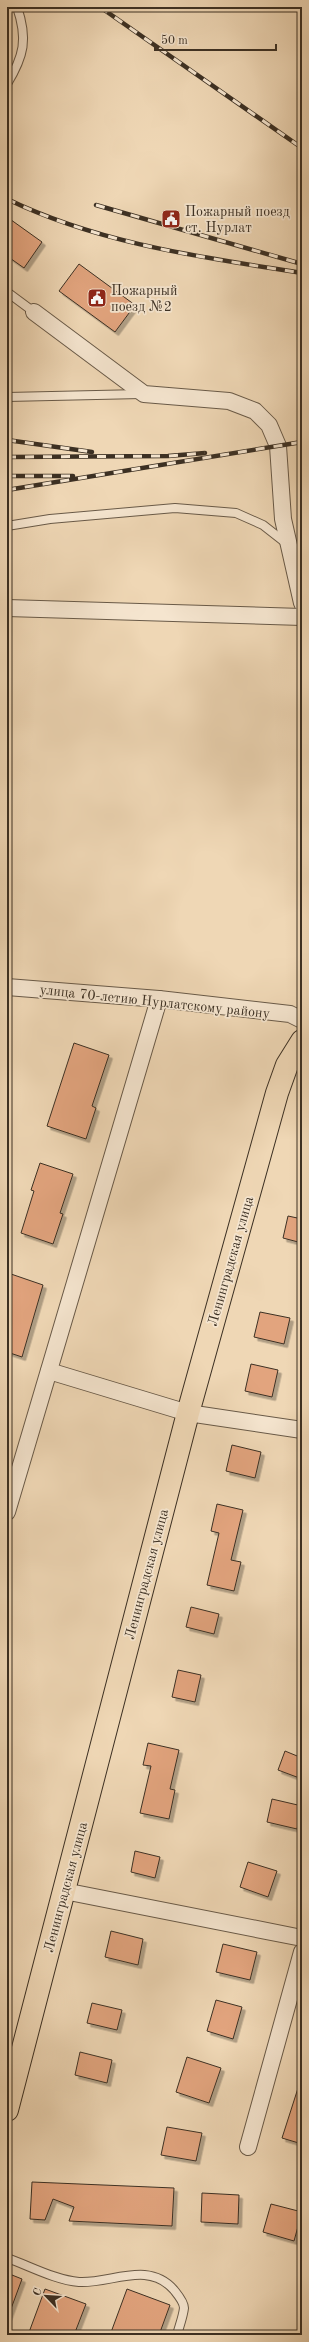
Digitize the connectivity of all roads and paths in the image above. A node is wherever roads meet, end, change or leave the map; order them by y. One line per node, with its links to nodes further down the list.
1 (17, 7): 2 (lane)
2 (7, 84)
3 (7, 292): 4 (lane)
4 (34, 312): 5 (street)
5 (144, 394): 6 (lane); 8 (street)
6 (7, 397)
7 (7, 526): 8 (lane)
8 (290, 546): 9 (street)
9 (302, 603)
10 (7, 608): 11 (street)
11 (302, 617)
12 (7, 987): 13 (street, улица 70-летию Нурлатскому району)
13 (159, 999): 14 (street, улица 70-летию Нурлатскому району); 16 (street)
14 (302, 1020)
15 (301, 1042): 17 (main road, Ленинградская улица)
16 (49, 1371): 17 (street); 19 (street)
17 (188, 1413): 18 (street); 20 (main road, Ленинградская улица)
18 (302, 1430)
19 (7, 1512)
20 (64, 1891): 21 (street); 23 (main road, Ленинградская улица)
21 (302, 1938)
22 (302, 1952): 24 (street)
23 (7, 2110)
24 (248, 2147)
25 (7, 2258): 26 (lane)
26 (177, 2335)

